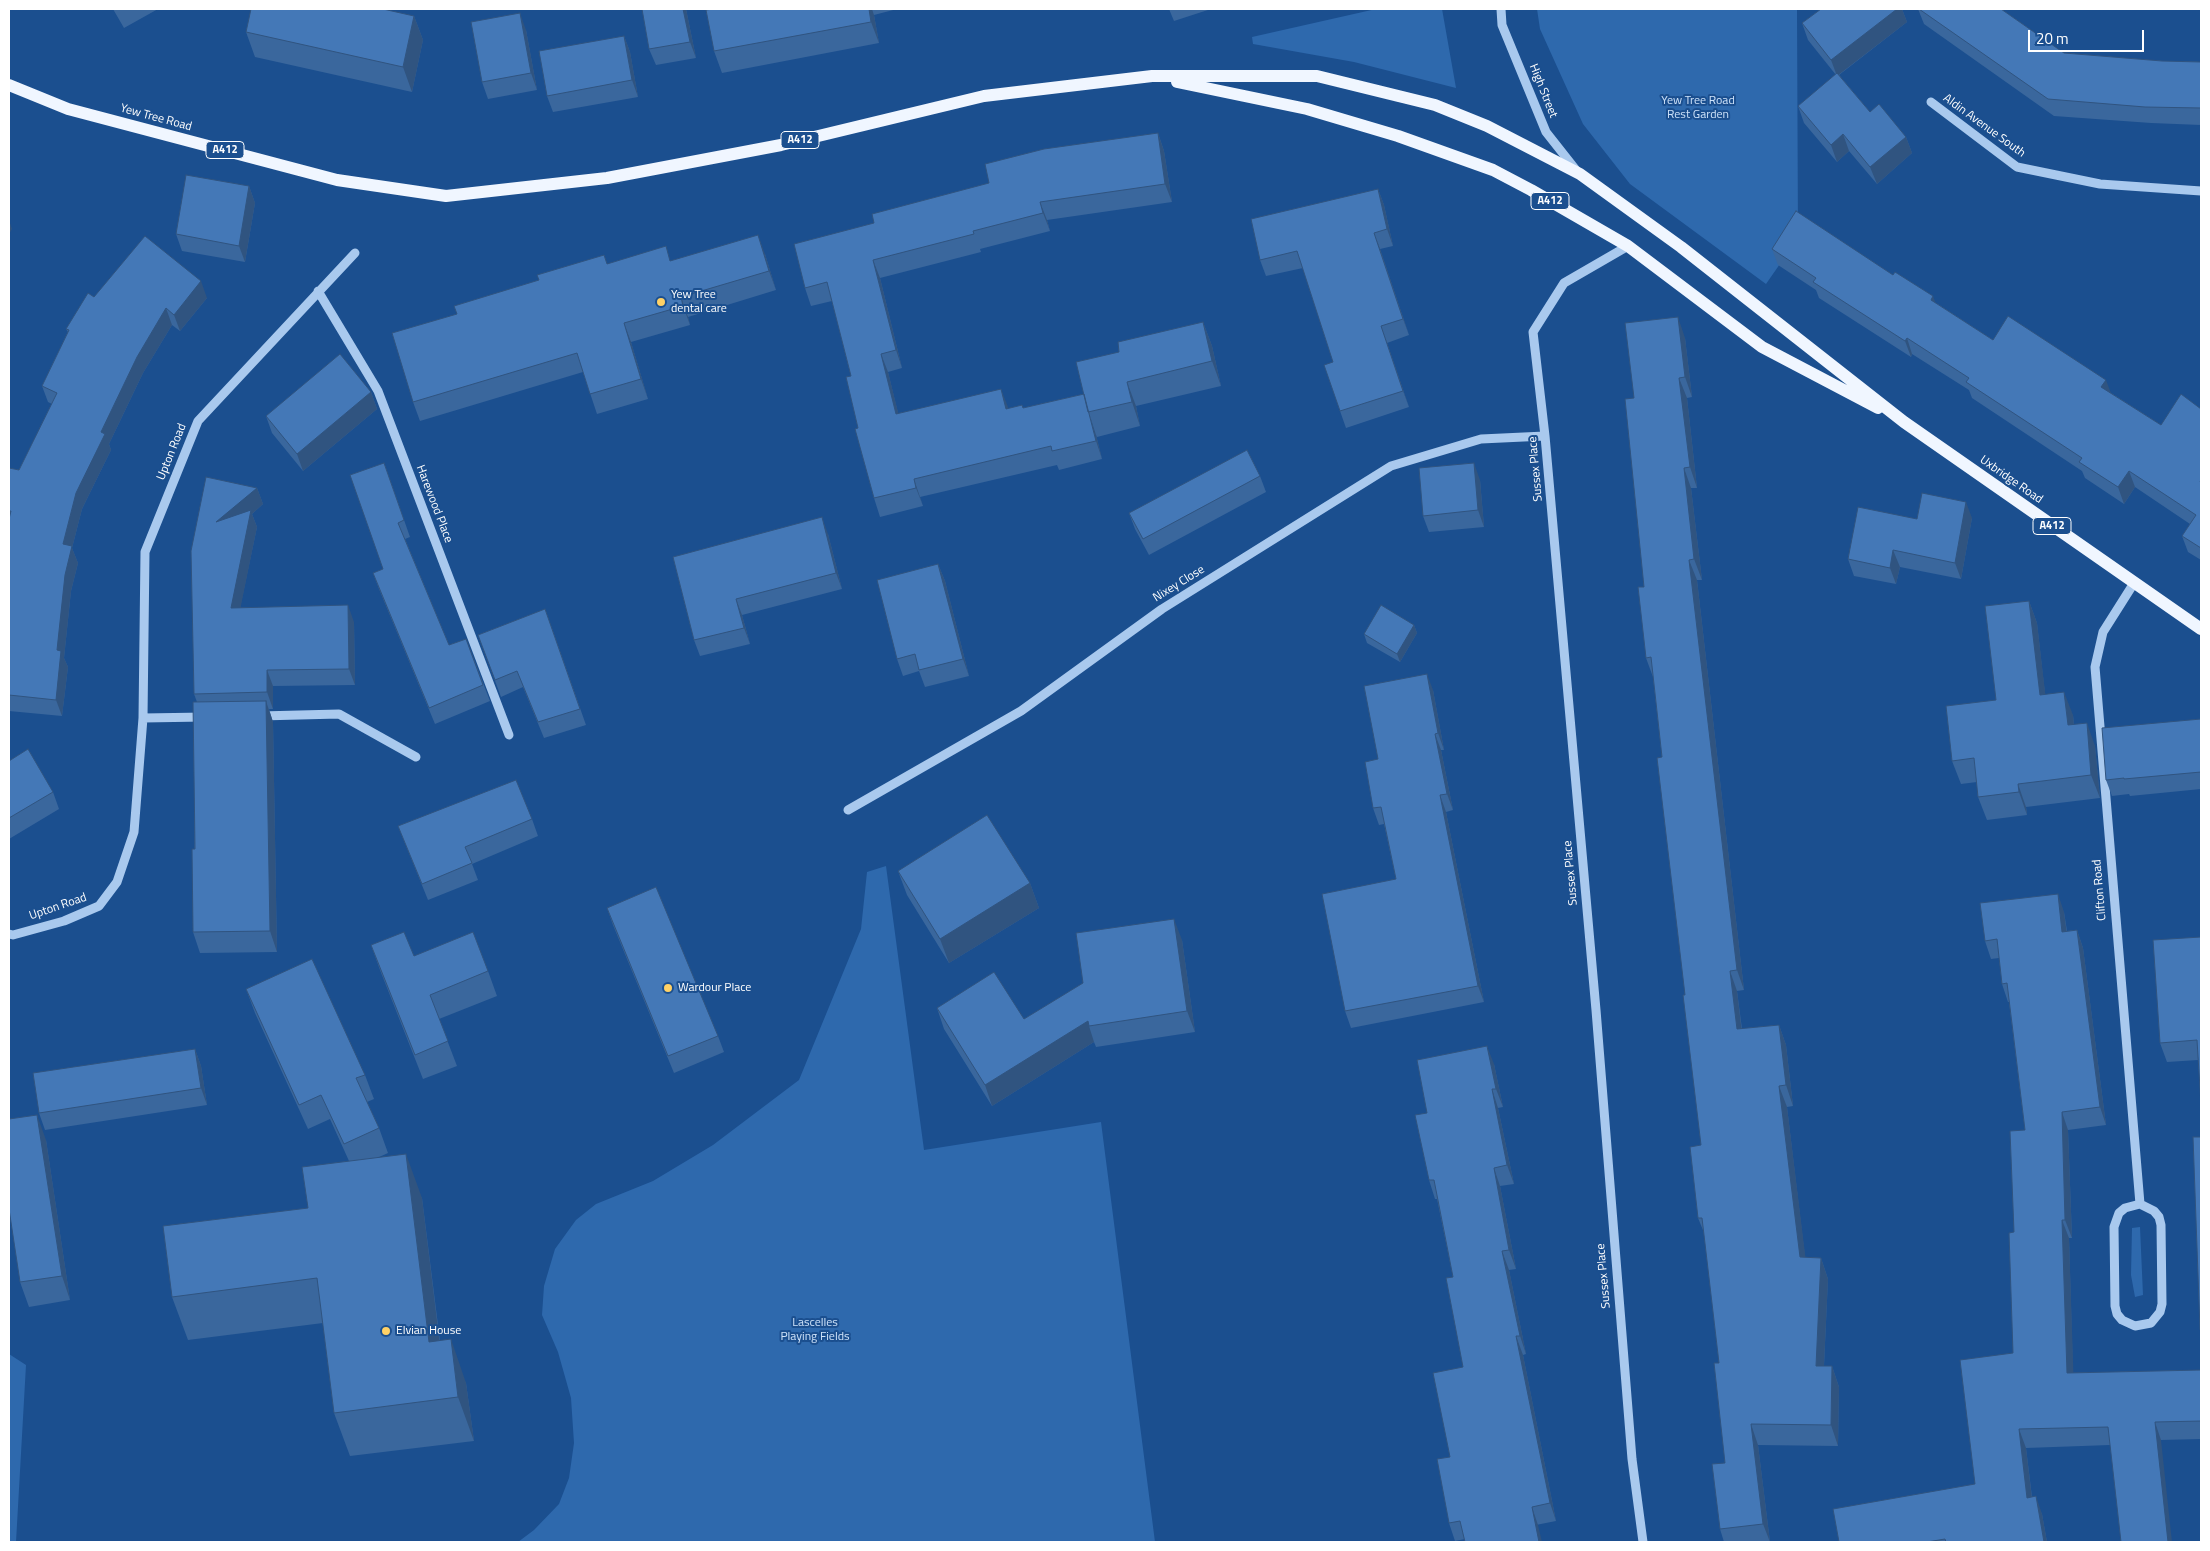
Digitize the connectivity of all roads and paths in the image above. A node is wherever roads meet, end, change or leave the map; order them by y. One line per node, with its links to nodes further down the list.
1 (1501, 9): 5 (street, High Street)
2 (1152, 76): 3 (main road, Yew Tree Road / A412); 5 (main road, A412); 7 (main road, A412)
3 (9, 85)
4 (1931, 102): 6 (street, Aldin Avenue South)
5 (1580, 174): 10 (main road, A412)
6 (2201, 191)
7 (1628, 246): 10 (main road, A412); 11 (street, Sussex Place)
8 (355, 253): 9 (street, Upton Road)
9 (318, 291): 16 (street, Upton Road); 17 (street, Harewood Place)
10 (1904, 422): 12 (main road, Uxbridge Road / A412)
11 (1545, 436): 19 (street, Nixey Close); 22 (street, Sussex Place)
12 (2134, 583): 13 (main road, Uxbridge Road / A412); 21 (street, Clifton Road)
13 (2201, 629)
14 (250, 716): 18 (street)
15 (211, 717): 16 (street)
16 (143, 718): 20 (street, Upton Road)
17 (508, 735)
18 (416, 757)
19 (848, 810)
20 (9, 934)
21 (2140, 1204): 21 (street)
22 (1642, 1542)

